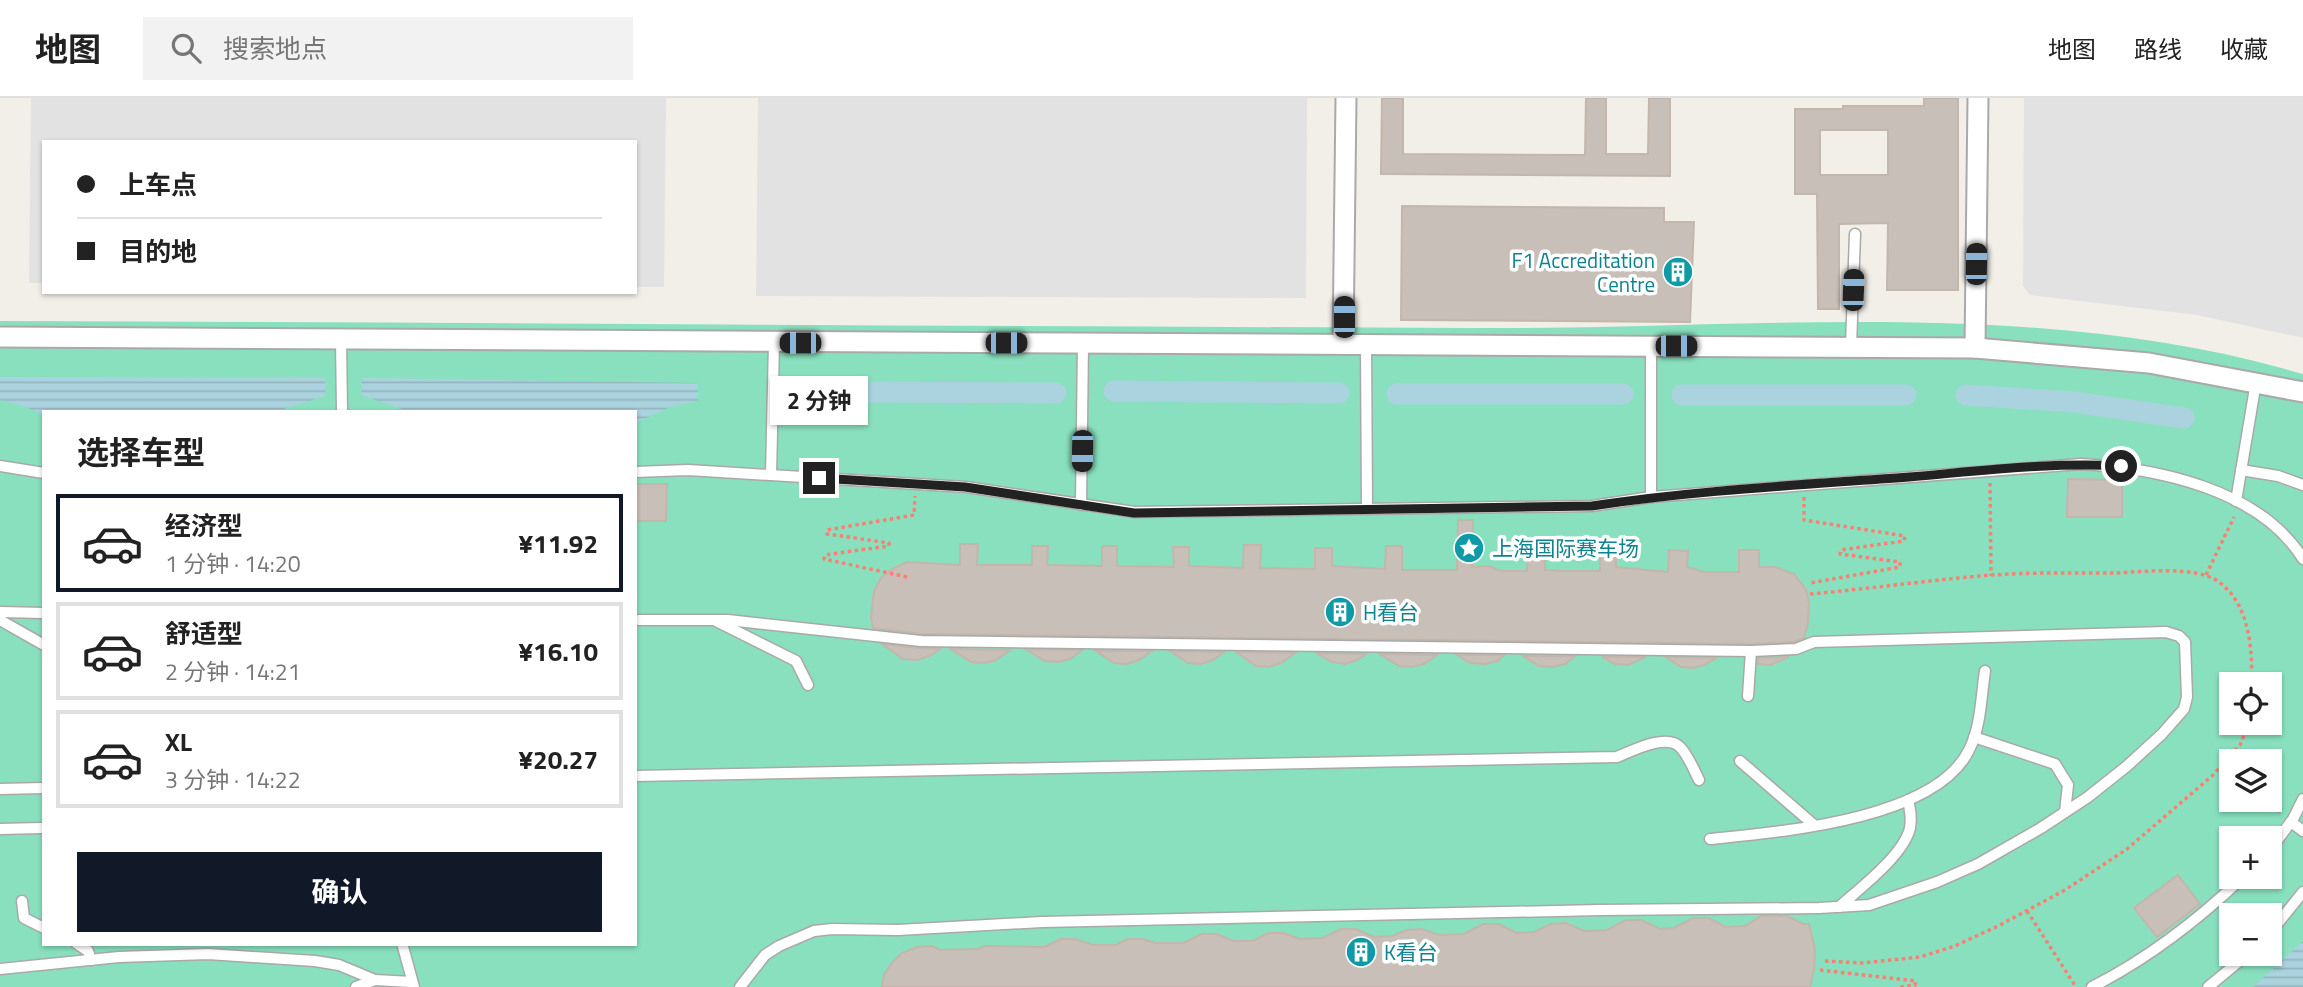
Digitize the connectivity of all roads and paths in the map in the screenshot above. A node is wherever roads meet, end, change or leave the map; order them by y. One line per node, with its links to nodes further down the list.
1 (1346, 98): 8 (street)
2 (1978, 98): 12 (street)
3 (1855, 234): 11 (lane)
4 (0, 337): 5 (street)
5 (341, 339): 6 (street); 15 (lane)
6 (774, 343): 7 (street); 21 (lane)
7 (1083, 343): 8 (street); 27 (lane)
8 (1343, 344): 9 (street)
9 (1366, 344): 10 (street); 28 (lane)
10 (1651, 346): 11 (street); 25 (lane)
11 (1851, 346): 12 (street)
12 (1975, 348): 13 (street)
13 (2256, 382): 14 (street); 17 (lane)
14 (2303, 392)
15 (342, 410)
16 (0, 466): 20 (lane)
17 (2241, 470): 24 (lane); 26 (lane)
18 (1990, 471): 23 (lane); 26 (lane); 32 (path)
19 (637, 472): 21 (lane)
20 (42, 473)
21 (771, 475): 22 (lane)
22 (916, 484): 27 (lane); 33 (path)
23 (1804, 484): 25 (lane); 34 (path)
24 (2303, 485)
25 (1651, 497): 28 (lane)
26 (2236, 501): 30 (lane)
27 (1081, 505): 28 (lane)
28 (1367, 509)
29 (2233, 520): 31 (path)
30 (2303, 559)
31 (2206, 575): 32 (path); 44 (path)
32 (1991, 576): 35 (path)
33 (907, 577)
34 (1810, 583)
35 (1810, 594)
36 (0, 612): 37 (lane)
37 (42, 613)
38 (0, 620): 41 (lane)
39 (637, 620): 40 (lane)
40 (712, 620): 42 (lane); 45 (lane)
41 (42, 645)
42 (1751, 651): 46 (lane); 56 (lane)
43 (1984, 671): 47 (lane)
44 (2251, 672)
45 (808, 685)
46 (1748, 696)
47 (1974, 737): 55 (lane); 56 (lane)
48 (1740, 761): 58 (lane)
49 (2219, 768): 68 (path)
50 (637, 776): 51 (lane)
51 (1699, 780)
52 (42, 788): 53 (lane)
53 (0, 789)
54 (2303, 799): 57 (lane)
55 (1908, 800): 58 (lane); 67 (lane)
56 (2065, 813): 67 (lane)
57 (2291, 822): 61 (lane); 62 (lane)
58 (1814, 825): 63 (lane)
59 (42, 828): 60 (lane)
60 (0, 829)
61 (2303, 831)
62 (2282, 834)
63 (1710, 839)
64 (2230, 889): 84 (lane)
65 (2303, 892): 69 (lane)
66 (22, 901): 70 (lane)
67 (1838, 907): 81 (lane)
68 (2027, 911): 74 (path); 83 (path)
69 (2282, 918)
70 (42, 927)
71 (80, 946): 73 (lane)
72 (403, 946): 79 (lane)
73 (91, 960): 76 (lane); 78 (lane)
74 (1825, 961)
75 (2233, 966): 85 (lane)
76 (0, 969)
77 (1820, 970): 82 (path)
78 (375, 981): 79 (lane); 80 (lane)
79 (413, 984)
80 (356, 987)
81 (740, 987)
82 (1900, 987)
83 (2076, 987)
84 (2092, 987)
85 (2208, 987)

